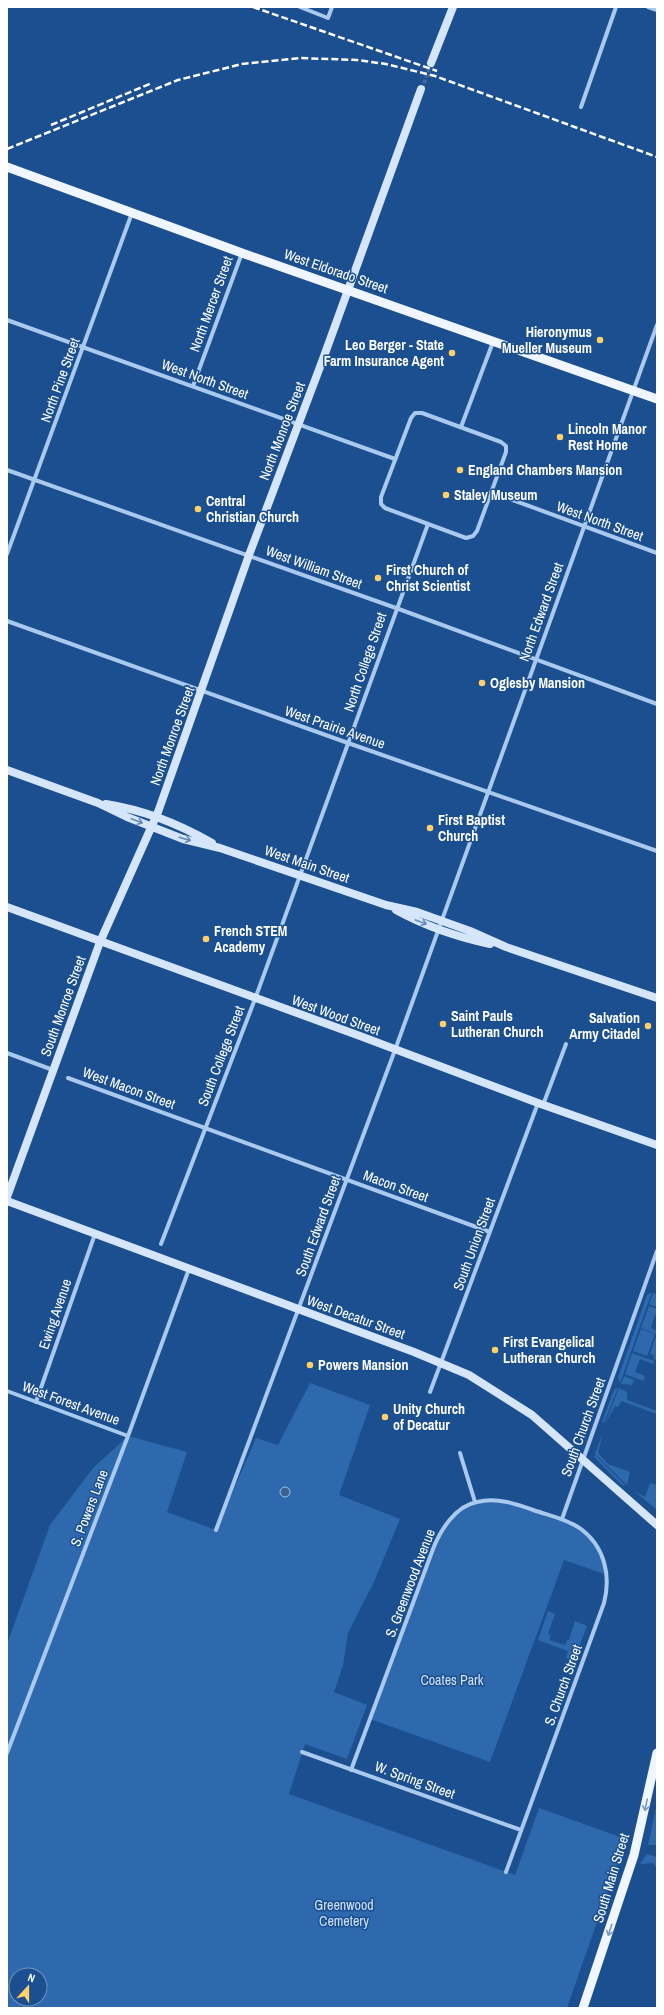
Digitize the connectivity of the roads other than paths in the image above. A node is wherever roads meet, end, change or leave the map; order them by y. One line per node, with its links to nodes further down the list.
1 (300, 7): 2 (street)
2 (332, 7)
3 (453, 7): 7 (street)
4 (616, 7): 9 (street)
5 (648, 7): 6 (street)
6 (657, 10)
7 (432, 63)
8 (421, 89): 13 (street, North Monroe Street)
9 (580, 107)
10 (7, 167): 11 (main road, West Eldorado Street)
11 (132, 213): 12 (main road, West Eldorado Street); 17 (street, North Pine Street)
12 (242, 253): 13 (main road, West Eldorado Street); 18 (street, North Mercer Street)
13 (348, 290): 16 (main road, West Eldorado Street); 21 (street, North Monroe Street)
14 (7, 320): 17 (street, West North Street)
15 (657, 325): 19 (street, North Edward Street)
16 (493, 341): 19 (main road, West Eldorado Street); 22 (street)
17 (84, 347): 18 (street, West North Street); 25 (street, North Pine Street)
18 (193, 386): 21 (street, West North Street)
19 (634, 391): 20 (main road, West Eldorado Street); 28 (street, North Edward Street)
20 (657, 399)
21 (299, 424): 23 (street, West North Street); 31 (street, North Monroe Street)
22 (461, 428): 23 (street); 26 (street)
23 (395, 459): 27 (street)
24 (7, 470): 25 (street, West William Street)
25 (34, 480): 29 (street, North Pine Street); 31 (street, West William Street)
26 (491, 492): 27 (street); 28 (street, West North Street)
27 (428, 524): 32 (street, North College Street)
28 (584, 527): 30 (street, West North Street); 34 (street, North Edward Street)
29 (7, 554)
30 (657, 554)
31 (249, 555): 32 (street, West William Street); 35 (street, North Monroe Street)
32 (396, 608): 34 (street, West William Street); 37 (street, North College Street)
33 (7, 621): 35 (street, West Prairie Avenue)
34 (536, 658): 36 (street, West William Street); 39 (street, North Edward Street)
35 (202, 691): 37 (street, West Prairie Avenue); 41 (street, North Monroe Street)
36 (657, 704)
37 (348, 743): 39 (street, West Prairie Avenue); 45 (street, North College Street)
38 (7, 770): 40 (street, West Main Street)
39 (489, 792): 44 (street, West Prairie Avenue); 47 (street, North Edward Street)
40 (98, 803): 41 (street, West Main Street); 42 (street, West Main Street, one-way to 42)
41 (156, 817): 42 (street, North Monroe Street); 43 (street, West Main Street)
42 (152, 827): 43 (street, West Main Street, one-way to 43); 48 (street, South Monroe Street)
43 (220, 848): 45 (street, West Main Street)
44 (657, 851)
45 (300, 876): 47 (street, West Main Street); 50 (street, South College Street)
46 (7, 907): 48 (street, West Wood Street)
47 (440, 925): 49 (street, West Main Street); 52 (street, South Edward Street)
48 (100, 942): 50 (street, West Wood Street); 54 (street, South Monroe Street)
49 (657, 998)
50 (254, 999): 52 (street, West Wood Street); 57 (street, South College Street)
51 (566, 1044): 56 (street, South Union Street)
52 (395, 1050): 56 (street, West Wood Street); 59 (street, South Edward Street)
53 (7, 1053): 54 (street)
54 (53, 1070): 60 (street, South Monroe Street)
55 (68, 1078): 57 (street, West Macon Street)
56 (540, 1104): 58 (street, West Wood Street); 62 (street, South Union Street)
57 (206, 1128): 59 (street, Macon Street); 64 (street, South College Street)
58 (657, 1145)
59 (347, 1180): 62 (street, Macon Street); 68 (street, South Edward Street)
60 (7, 1197)
61 (7, 1202): 63 (street, West Decatur Street)
62 (490, 1232): 69 (street, South Union Street)
63 (95, 1234): 67 (street, West Decatur Street); 72 (street, Ewing Avenue)
64 (161, 1244)
65 (657, 1251): 66 (street, South Church Street)
66 (656, 1260): 75 (street, South Church Street)
67 (189, 1269): 68 (street, West Decatur Street); 73 (street, S. Powers Lane)
68 (299, 1310): 69 (street, West Decatur Street); 79 (street, South Edward Street)
69 (442, 1363): 71 (street, South Union Street); 75 (street, West Decatur Street)
70 (7, 1392): 72 (street, West Forest Avenue)
71 (430, 1392)
72 (36, 1402): 73 (street, West Forest Avenue)
73 (128, 1436): 81 (street, S. Powers Lane)
74 (460, 1453): 76 (street)
75 (584, 1459): 77 (street, South Church Street); 78 (street, West Decatur Street)
76 (475, 1502): 77 (street, S. Greenwood Avenue); 83 (street, S. Greenwood Avenue)
77 (562, 1520): 84 (street, S. Church Street)
78 (657, 1525)
79 (216, 1530)
80 (302, 1752): 83 (street, W. Spring Street)
81 (7, 1753)
82 (657, 1753): 86 (main road, South Main Street, one-way to 86)
83 (352, 1770): 84 (street, W. Spring Street)
84 (521, 1830): 85 (street, S. Church Street)
85 (506, 1872)
86 (583, 2008)

